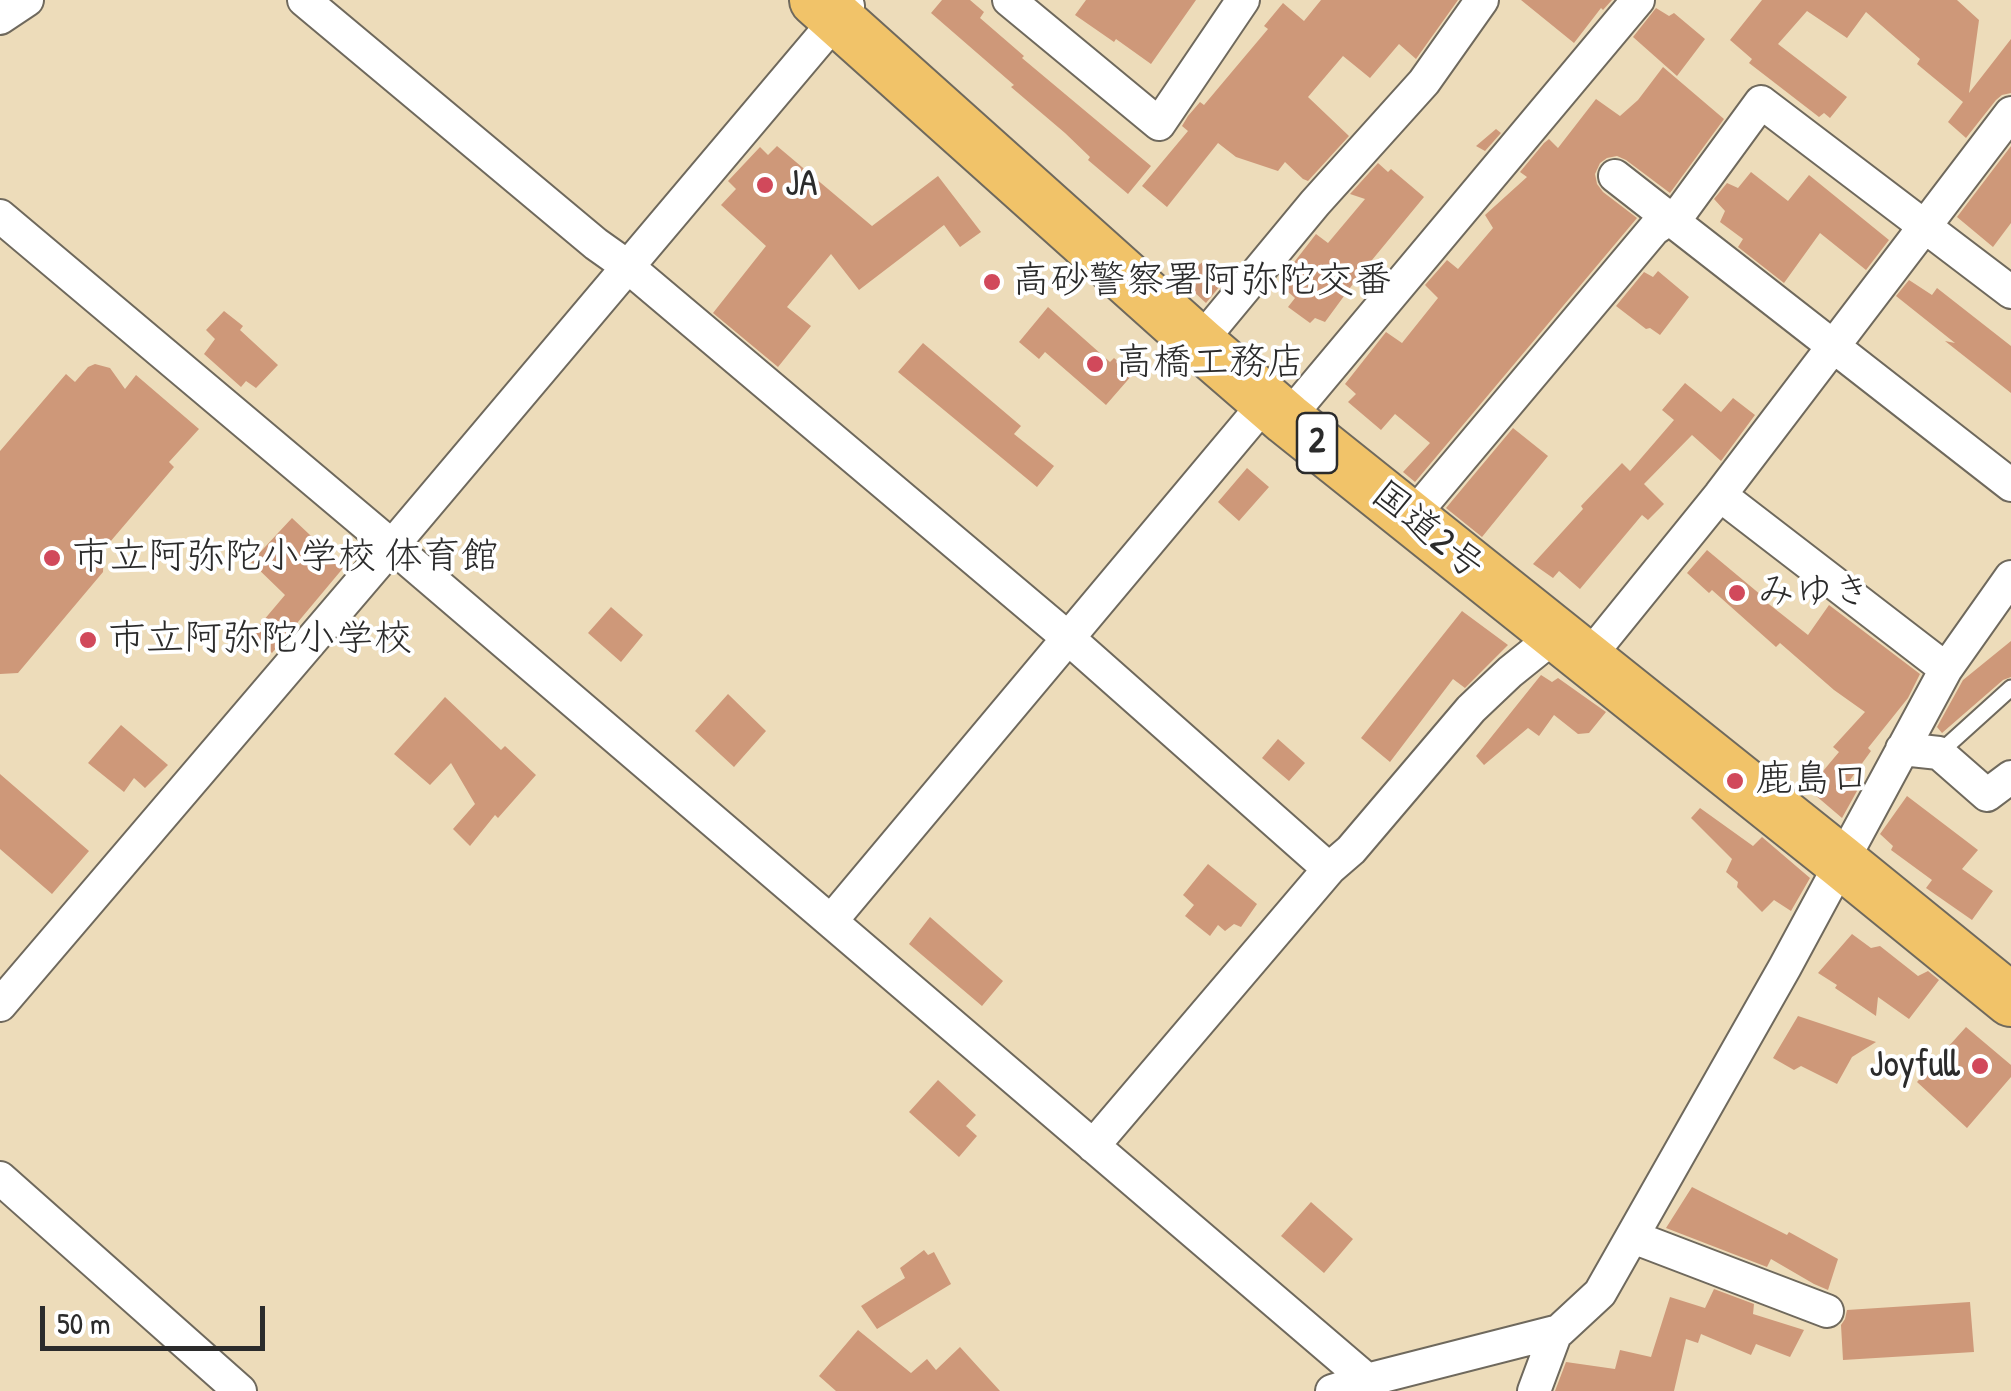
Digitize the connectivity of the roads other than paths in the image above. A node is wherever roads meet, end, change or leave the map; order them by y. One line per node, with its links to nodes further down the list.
1 (27, 0): 9 (street)
2 (304, 0): 15 (street)
3 (1009, 0): 8 (street)
4 (1244, 0): 8 (street)
5 (1482, 0): 17 (street)
6 (1638, 0): 19 (street)
7 (835, 6): 15 (street); 17 (highway, 国道2号 / 2)
8 (1047, 12)
9 (0, 18)
10 (2011, 113): 14 (street)
11 (1615, 176): 13 (street)
12 (0, 216): 23 (street)
13 (1669, 218): 14 (street); 18 (street); 22 (street)
14 (1925, 226): 16 (street); 18 (street)
15 (627, 266): 23 (street); 25 (street)
16 (2011, 292)
17 (1199, 343): 19 (highway, 国道2号 / 2)
18 (1833, 346): 20 (street); 21 (street)
19 (1277, 410): 22 (highway, 国道2号 / 2); 25 (street)
20 (2011, 485)
21 (1720, 495): 26 (street); 27 (street)
22 (1412, 518): 26 (highway, 国道2号 / 2)
23 (392, 546): 34 (street); 36 (street)
24 (2011, 577): 27 (street)
25 (1068, 638): 33 (street); 34 (street)
26 (1571, 647): 32 (highway, 国道2号 / 2); 33 (street)
27 (1946, 669): 29 (street)
28 (2011, 688): 30 (lane)
29 (1902, 748): 30 (street); 32 (street)
30 (1939, 753): 31 (street)
31 (2011, 776)
32 (1840, 861): 35 (highway, 国道2号 / 2); 39 (street)
33 (1329, 869): 37 (street)
34 (831, 921): 37 (street)
35 (2011, 1000)
36 (0, 1005)
37 (1093, 1146): 42 (street)
38 (0, 1178): 43 (street)
39 (1632, 1236): 40 (street); 41 (street)
40 (1827, 1310)
41 (1556, 1332): 42 (street); 45 (street)
42 (1366, 1380): 44 (street)
43 (240, 1391)
44 (1332, 1391)
45 (1534, 1391)

